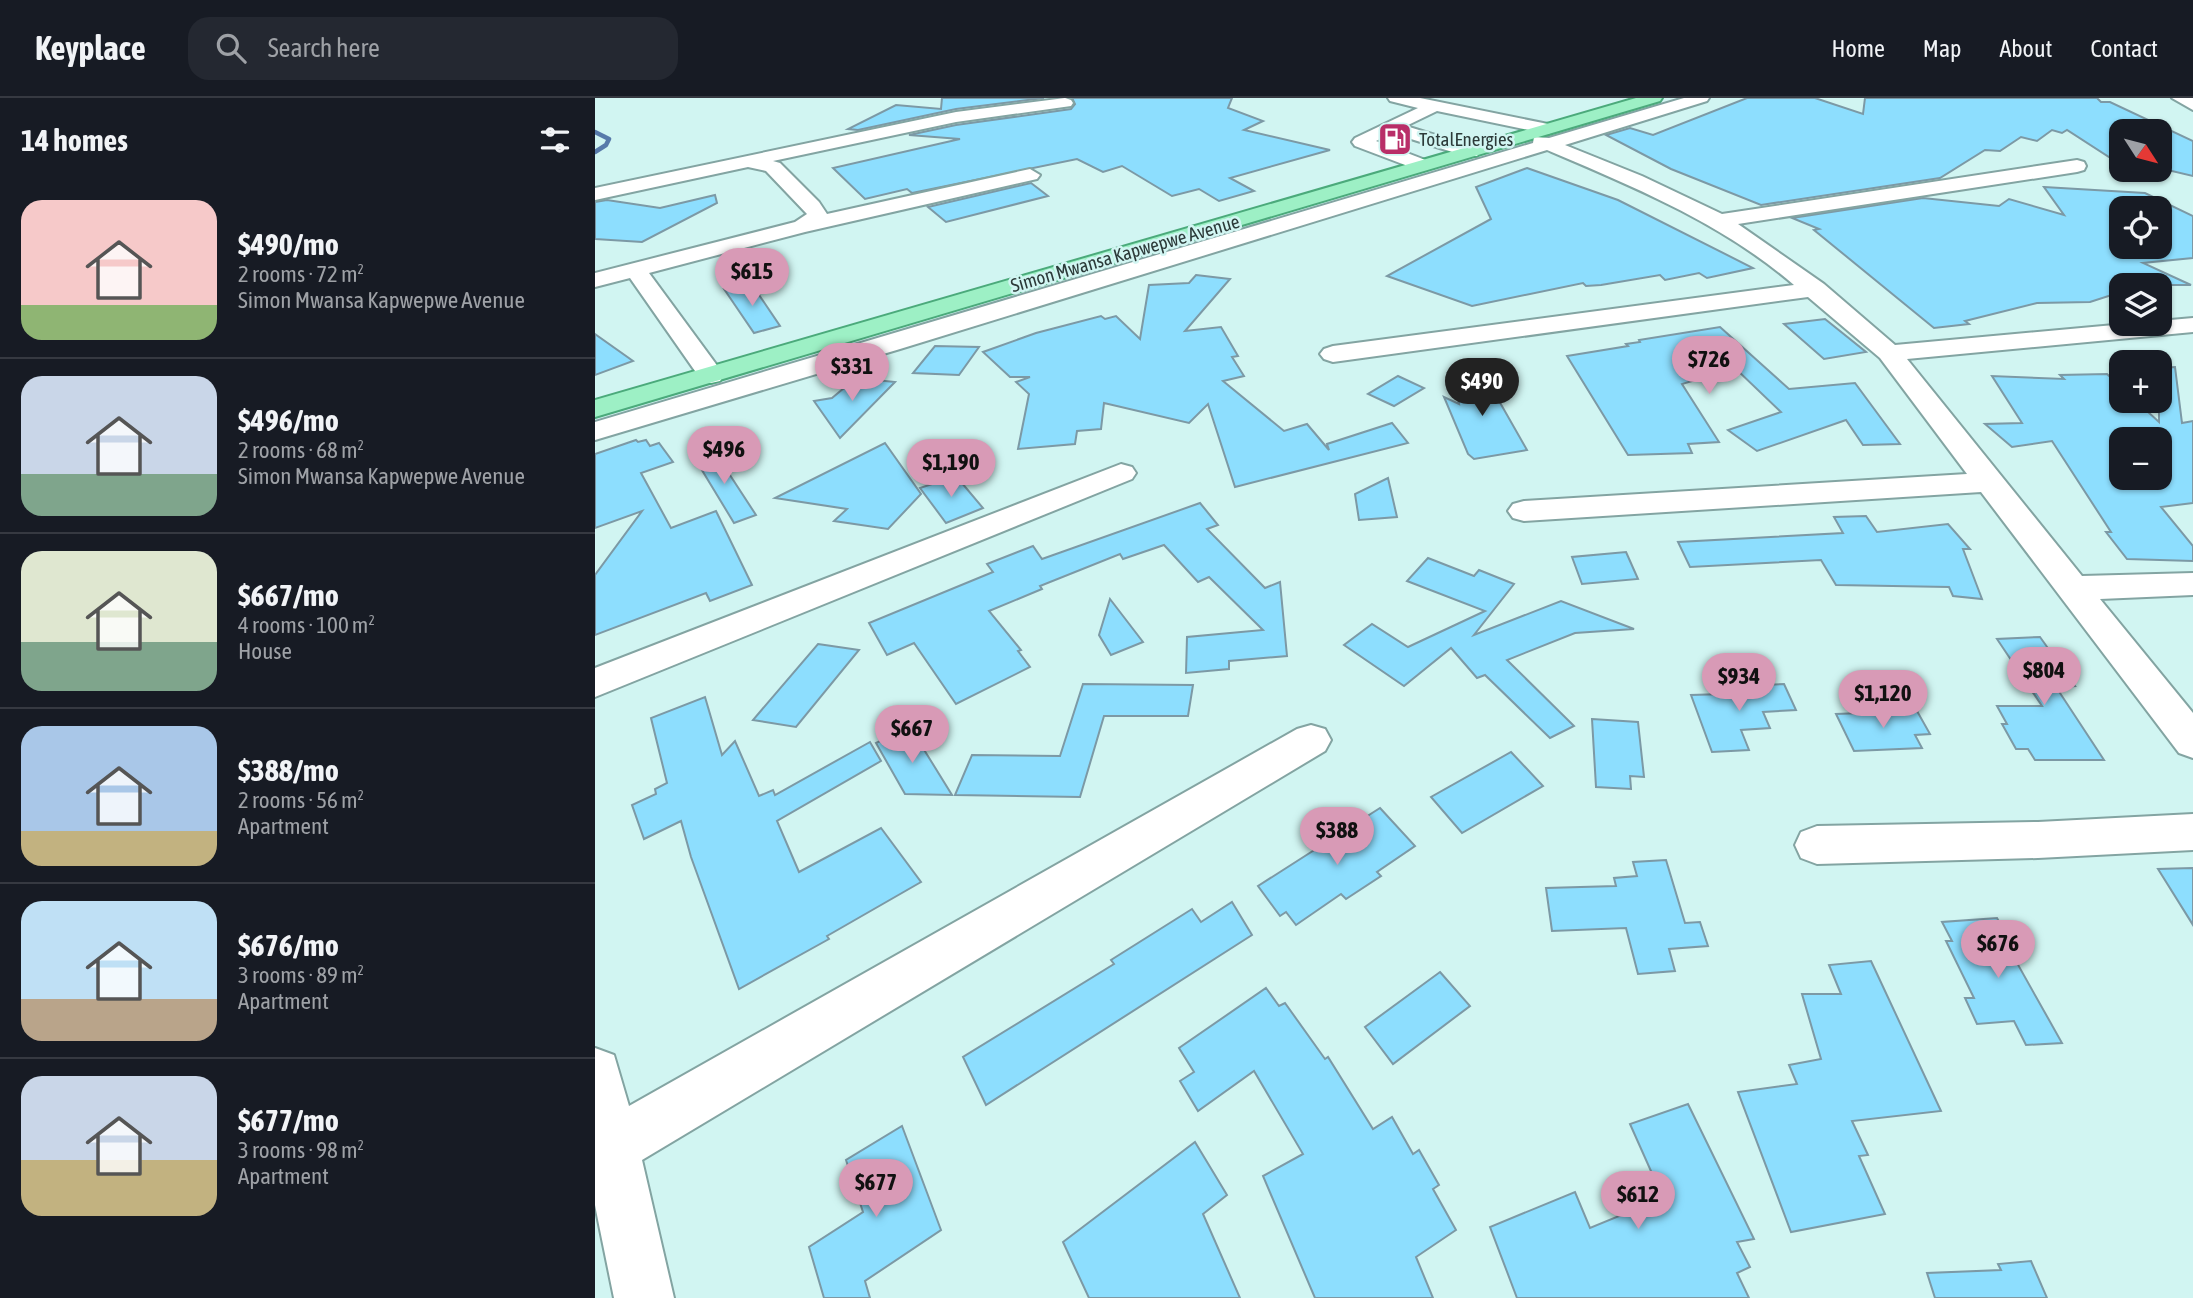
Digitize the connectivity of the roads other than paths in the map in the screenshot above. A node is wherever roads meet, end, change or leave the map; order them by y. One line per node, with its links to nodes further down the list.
1 (1396, 98): 7 (street)
2 (1654, 98): 9 (main road, Simon Mwansa Kapwepwe Avenue)
3 (1701, 98): 9 (street)
4 (2180, 98): 6 (street)
5 (1065, 103): 13 (street)
6 (2193, 105)
7 (1435, 106): 8 (street); 9 (street)
8 (1391, 127): 10 (street); 12 (street)
9 (1541, 137): 11 (main road, Simon Mwansa Kapwepwe Avenue); 18 (street); 20 (street)
10 (1438, 142): 11 (street); 12 (street)
11 (1471, 152): 14 (main road, Simon Mwansa Kapwepwe Avenue)
12 (1399, 156): 14 (street)
13 (751, 162): 17 (street); 19 (street)
14 (1423, 166): 20 (main road, Simon Mwansa Kapwepwe Avenue)
15 (2077, 166): 18 (street)
16 (1030, 175): 19 (street)
17 (595, 194)
18 (1719, 221): 23 (street)
19 (802, 226): 21 (street)
20 (1169, 250): 27 (main road, Simon Mwansa Kapwepwe Avenue); 29 (street)
21 (636, 270): 22 (street); 27 (street)
22 (595, 280)
23 (1816, 289): 25 (street); 26 (street)
24 (2193, 325): 25 (street)
25 (1889, 353): 31 (street)
26 (1333, 354)
27 (711, 375): 28 (main road, Simon Mwansa Kapwepwe Avenue)
28 (595, 409)
29 (595, 430)
30 (1121, 473): 35 (street)
31 (1987, 482): 32 (street); 34 (street)
32 (1524, 511)
33 (2193, 584): 34 (street)
34 (2074, 588): 37 (street)
35 (595, 683)
36 (1311, 740): 41 (street)
37 (2193, 743)
38 (2193, 832): 39 (street)
39 (1817, 845)
40 (595, 1074): 41 (street)
41 (611, 1147): 42 (street)
42 (643, 1298)

